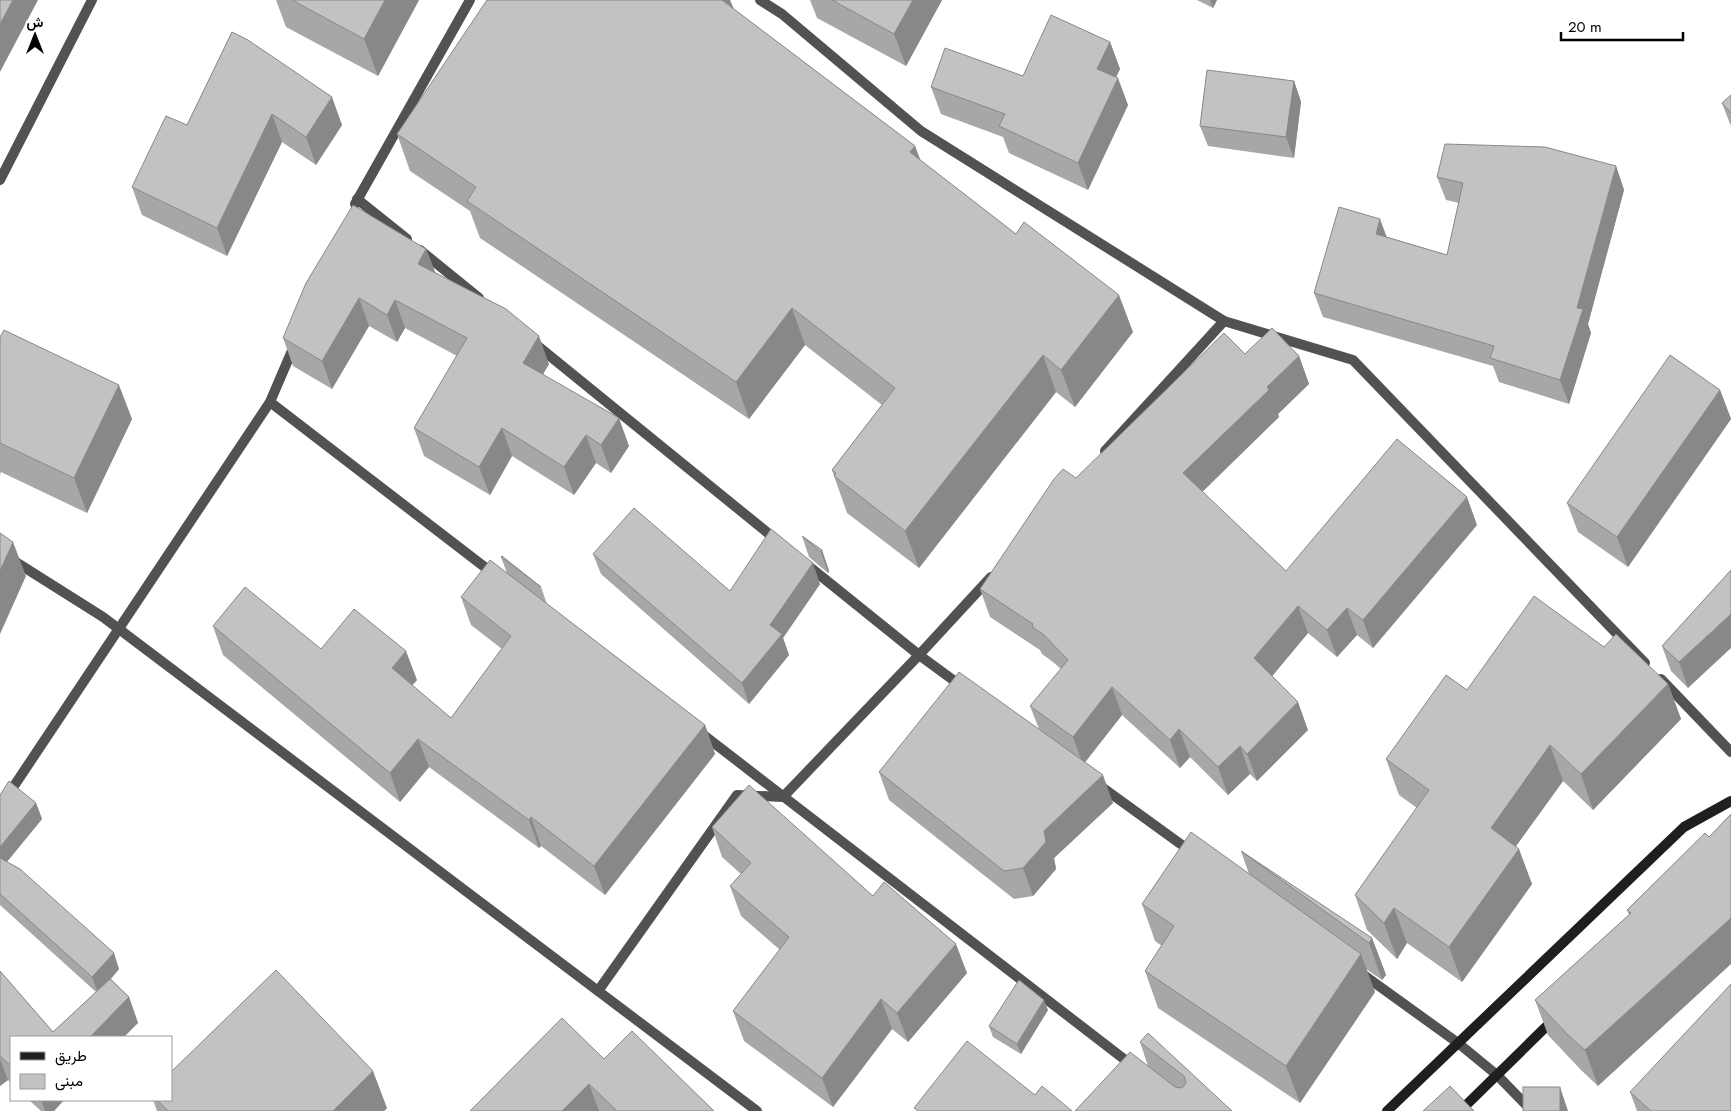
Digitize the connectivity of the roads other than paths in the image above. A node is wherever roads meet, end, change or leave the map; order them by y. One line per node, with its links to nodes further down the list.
1 (92, 0): 4 (street)
2 (470, 0): 5 (street)
3 (760, 0): 8 (street)
4 (0, 180)
5 (357, 199): 6 (street); 7 (street)
6 (350, 217)
7 (488, 305)
8 (1224, 321): 12 (street); 20 (street)
9 (526, 337): 17 (street)
10 (296, 340): 11 (street)
11 (270, 402): 15 (street); 16 (street)
12 (1098, 459)
13 (0, 552): 16 (street)
14 (998, 568): 17 (street)
15 (507, 584)
16 (119, 629): 24 (street); 27 (street)
17 (919, 656): 18 (street); 22 (street)
18 (975, 696)
19 (696, 730): 22 (street)
20 (1731, 752)
21 (1088, 777): 25 (street)
22 (783, 797): 27 (street); 30 (street)
23 (1731, 801): 29 (main road)
24 (0, 807)
25 (1200, 858)
26 (1353, 968): 29 (street)
27 (598, 991): 32 (street)
28 (1560, 1013): 31 (main road)
29 (1458, 1043): 31 (street); 33 (main road)
30 (1143, 1075)
31 (1497, 1075): 34 (main road); 35 (street)
32 (757, 1111)
33 (1387, 1111)
34 (1460, 1111)
35 (1532, 1111)

